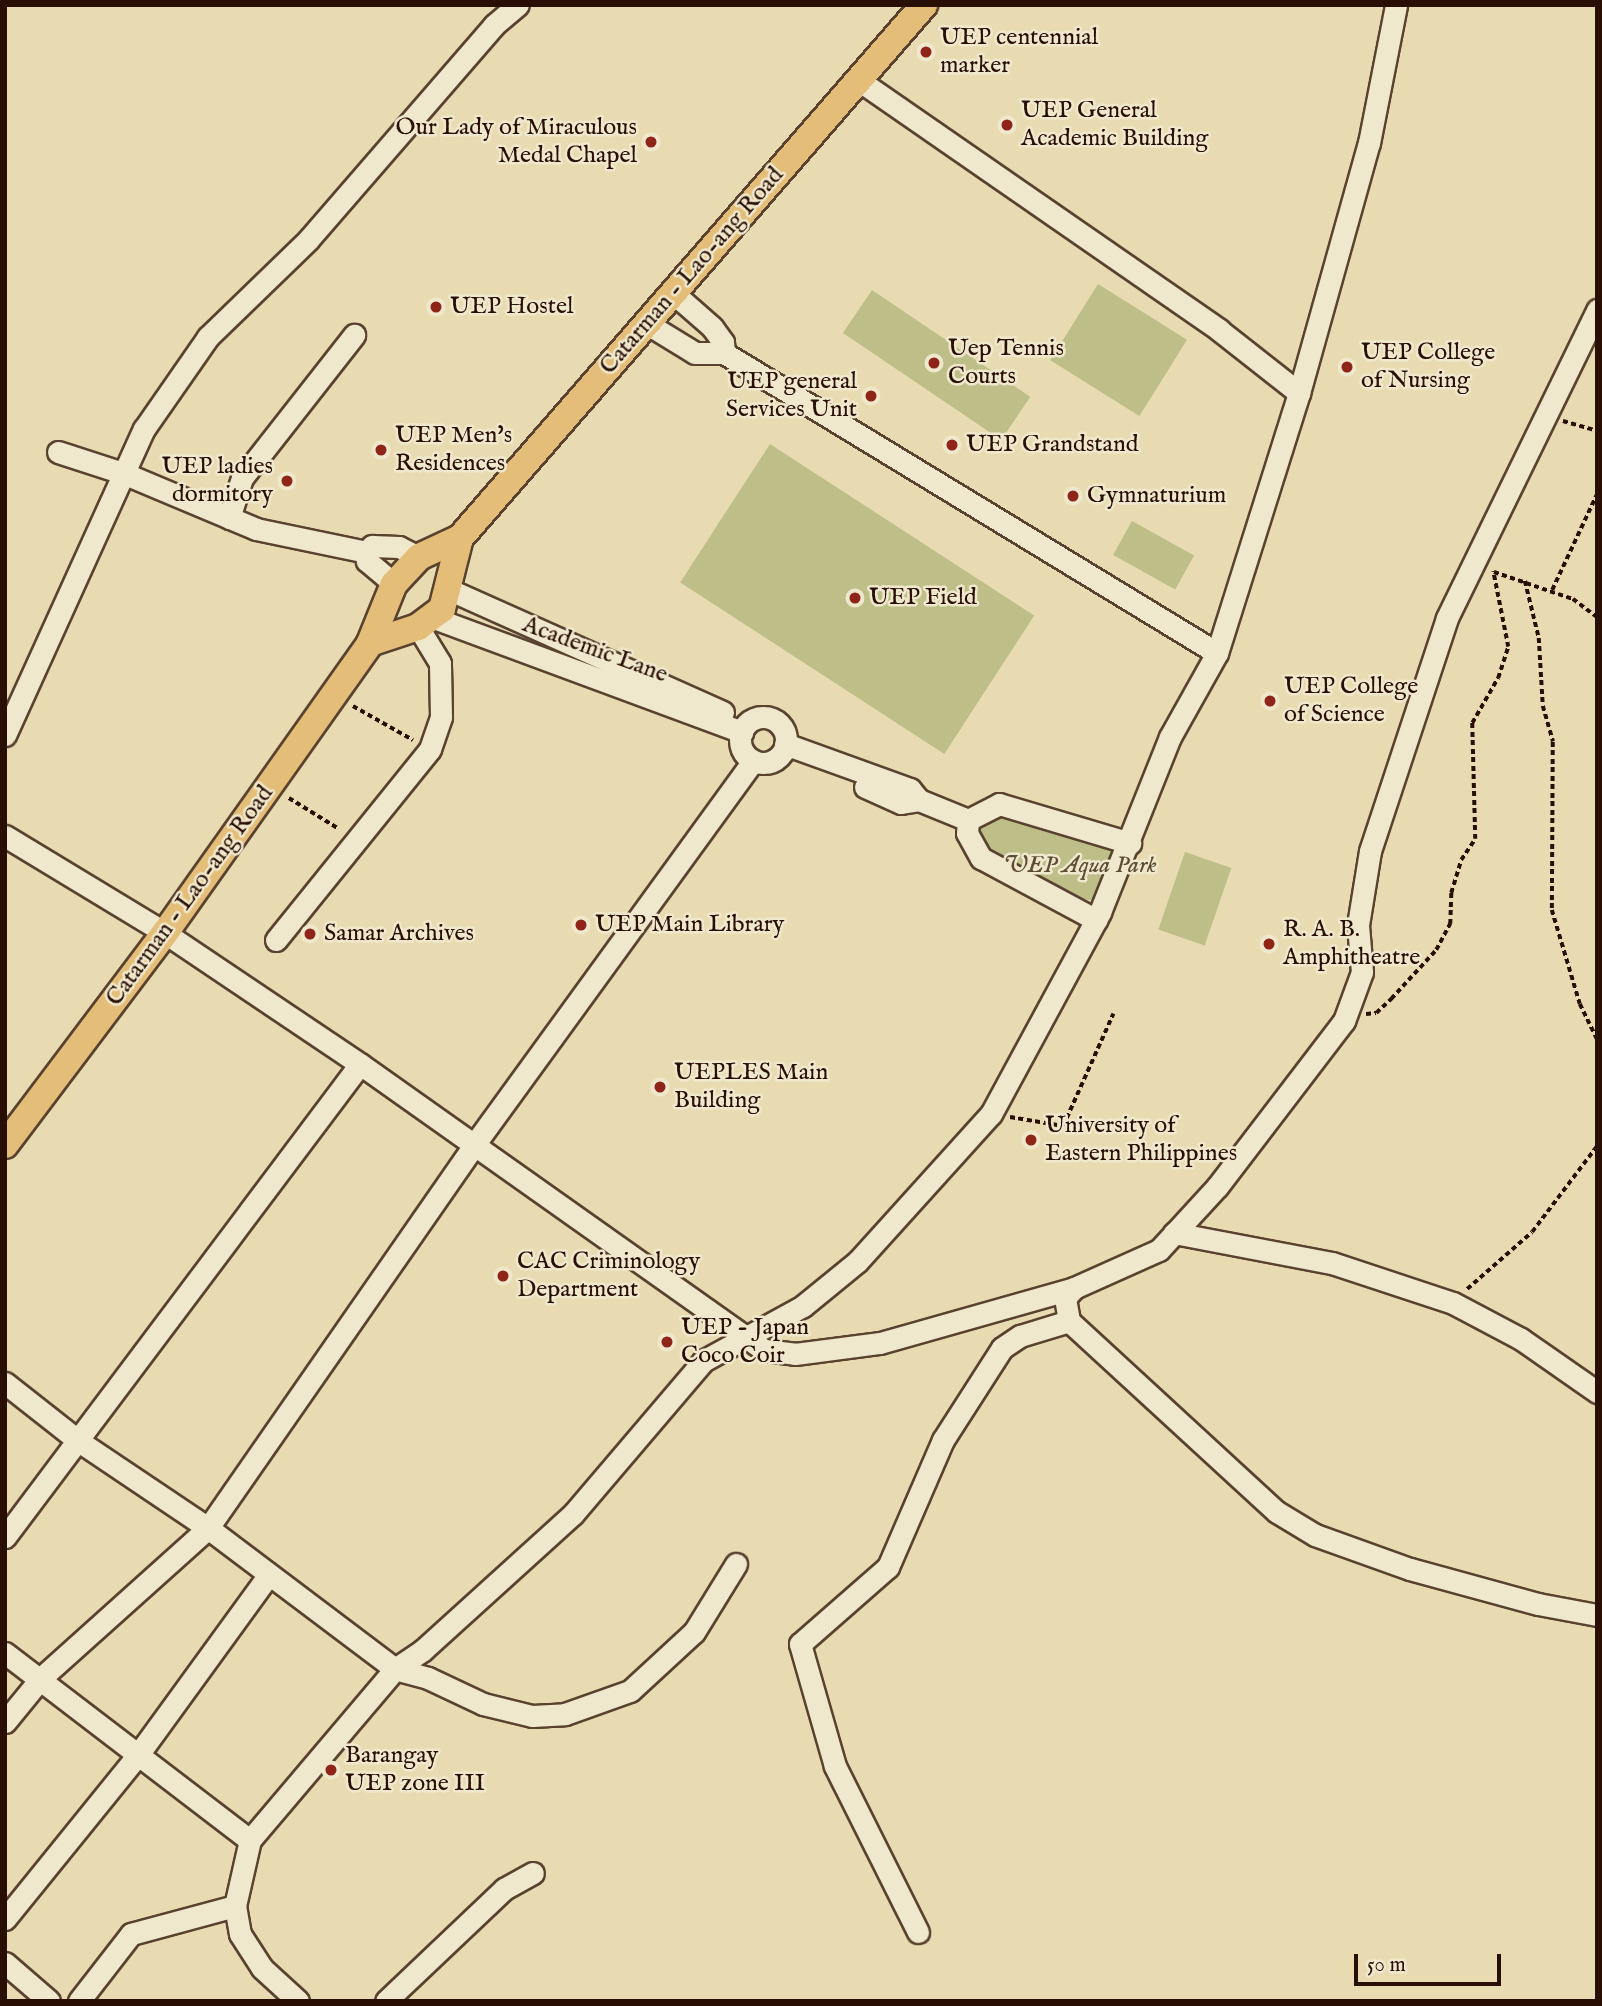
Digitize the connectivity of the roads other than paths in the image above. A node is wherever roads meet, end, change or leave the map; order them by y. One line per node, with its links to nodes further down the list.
1 (518, 5): 12 (street)
2 (924, 5): 4 (main road, Catarman - Lao-ang Road)
3 (1396, 5): 10 (street)
4 (860, 81): 5 (main road, Catarman - Lao-ang Road); 10 (street)
5 (672, 292): 7 (main road, Catarman - Lao-ang Road); 9 (street)
6 (1597, 310): 36 (street)
7 (646, 323): 9 (street); 14 (main road, Catarman - Lao-ang Road)
8 (355, 335): 13 (street)
9 (724, 353): 21 (street)
10 (1299, 393): 21 (street)
11 (58, 452): 12 (street)
12 (122, 473): 13 (street); 24 (street)
13 (229, 518): 15 (street)
14 (460, 538): 16 (main road, Catarman - Lao-ang Road); 18 (main road, Catarman - Lao-ang Road)
15 (367, 552): 16 (street); 17 (street)
16 (419, 557): 17 (main road, Catarman - Lao-ang Road)
17 (394, 584): 20 (main road, Catarman - Lao-ang Road)
18 (450, 590): 19 (main road, Catarman - Lao-ang Road); 22 (street, Academic Lane)
19 (424, 622): 20 (main road); 22 (street, Academic Lane); 32 (street)
20 (370, 643): 31 (main road, Catarman - Lao-ang Road)
21 (1217, 653): 29 (street)
22 (651, 689): 23 (street, Academic Lane)
23 (745, 728): 25 (street); 26 (street)
24 (5, 735)
25 (784, 748): 26 (street); 27 (street)
26 (752, 761): 35 (street)
27 (968, 820): 29 (street); 30 (street)
28 (5, 835): 31 (street)
29 (1130, 843): 30 (street)
30 (1096, 920): 39 (street)
31 (165, 933): 33 (street); 34 (main road, Catarman - Lao-ang Road)
32 (276, 940)
33 (360, 1064): 35 (street); 42 (street)
34 (5, 1145)
35 (474, 1145): 39 (street); 43 (street)
36 (1174, 1233): 37 (street); 41 (street)
37 (1074, 1287): 38 (street); 39 (street)
38 (1069, 1321): 47 (street); 57 (street)
39 (743, 1340): 49 (street)
40 (5, 1383): 42 (street)
41 (1597, 1392)
42 (80, 1442): 43 (street); 44 (street)
43 (208, 1528): 46 (street); 50 (street)
44 (5, 1537)
45 (736, 1564): 49 (street)
46 (268, 1576): 49 (street); 52 (street)
47 (1597, 1615)
48 (5, 1653): 50 (street)
49 (395, 1669): 53 (street)
50 (41, 1678): 51 (street); 52 (street)
51 (5, 1722)
52 (140, 1752): 53 (street); 56 (street)
53 (250, 1840): 55 (street)
54 (533, 1873): 62 (street)
55 (235, 1906): 60 (street); 61 (street)
56 (5, 1919)
57 (918, 1932)
58 (5, 1963): 59 (street)
59 (49, 2001)
60 (79, 2001)
61 (298, 2001)
62 (386, 2001)

